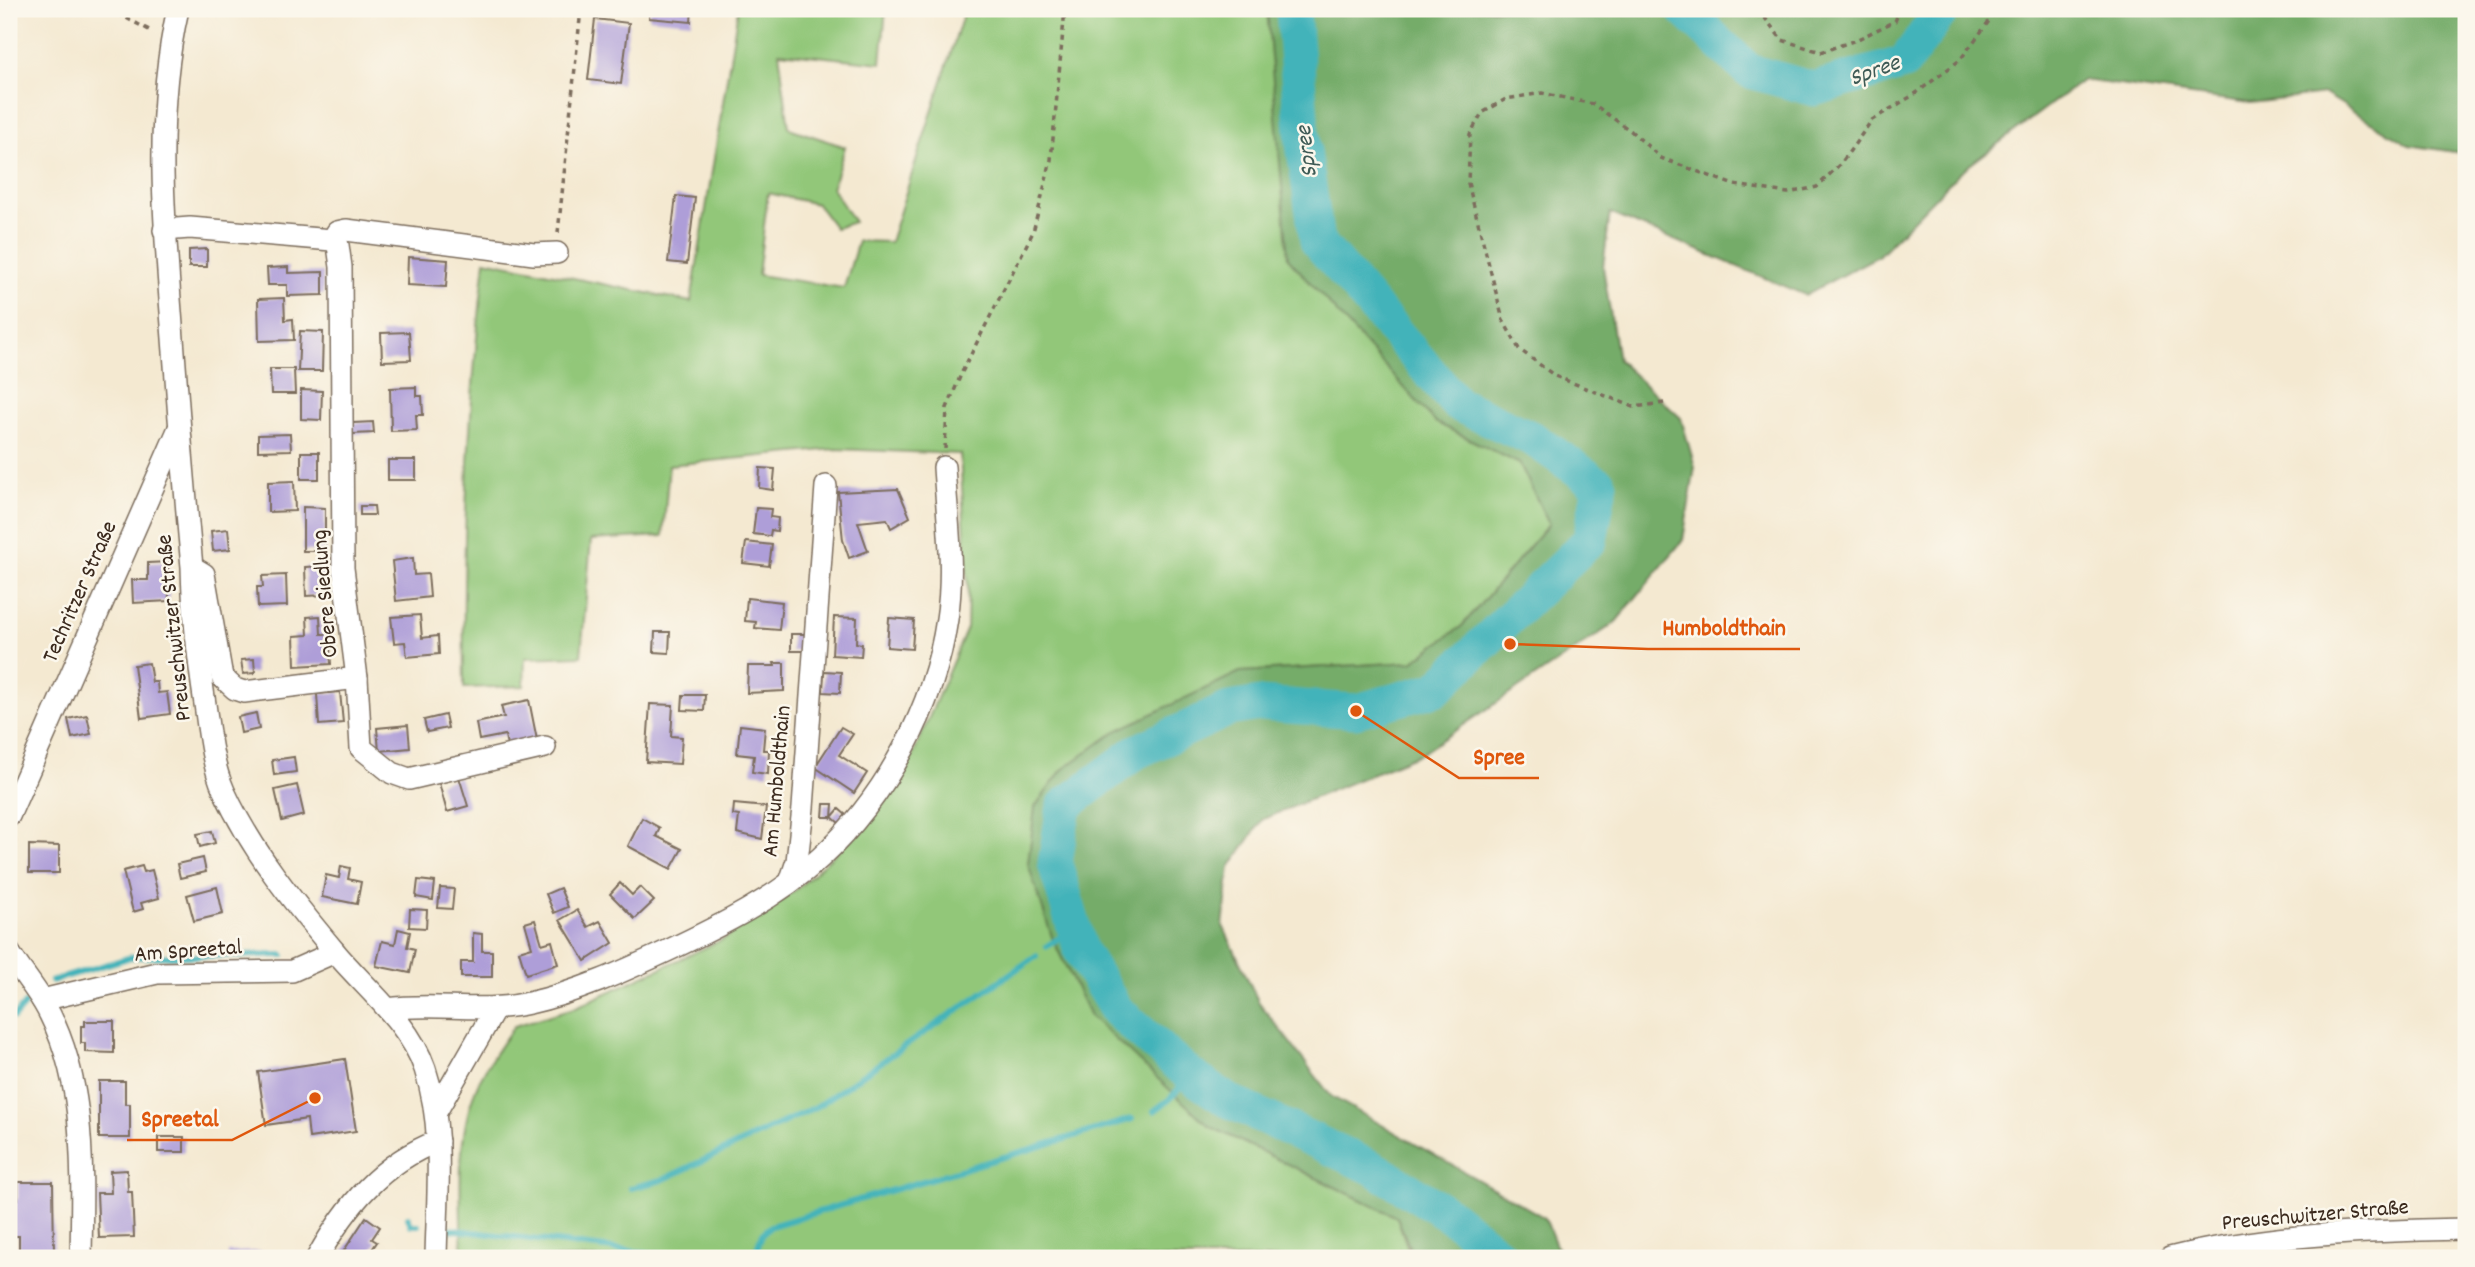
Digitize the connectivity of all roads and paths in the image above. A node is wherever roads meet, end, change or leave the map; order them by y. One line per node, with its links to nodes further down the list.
1 (109, 9): 8 (path)
2 (178, 9): 8 (street, Preuschwitzer Straße)
3 (581, 9): 11 (path)
4 (1065, 9): 14 (path)
5 (1758, 9): 6 (path)
6 (1901, 9)
7 (1998, 9): 12 (path)
8 (170, 41): 9 (street, Preuschwitzer Straße)
9 (164, 230): 10 (street); 13 (street, Preuschwitzer Straße)
10 (332, 240): 11 (street); 17 (street, Obere Siedlung)
11 (556, 253)
12 (1664, 402)
13 (180, 426): 16 (street, Preuschwitzer Straße); 19 (street, Techritzer Straße)
14 (944, 467): 20 (street)
15 (826, 486): 20 (street, Am Humboldthain)
16 (192, 567): 17 (street); 22 (street, Preuschwitzer Straße)
17 (357, 678): 18 (street, Obere Siedlung)
18 (545, 747)
19 (9, 816)
20 (789, 882): 26 (street, Am Humboldthain)
21 (9, 951): 23 (street)
22 (335, 952): 24 (street, Am Spreetal); 25 (street, Preuschwitzer Straße)
23 (19, 983): 24 (street)
24 (42, 1000): 30 (street)
25 (388, 1009): 26 (street, Am Humboldthain); 27 (street, Preuschwitzer Straße)
26 (495, 1009): 27 (street)
27 (436, 1112): 28 (street, Preuschwitzer Straße)
28 (438, 1141): 31 (street); 32 (street, Preuschwitzer Straße)
29 (2466, 1229): 33 (street, Preuschwitzer Straße)
30 (81, 1258)
31 (317, 1258)
32 (436, 1258)
33 (2170, 1258)

